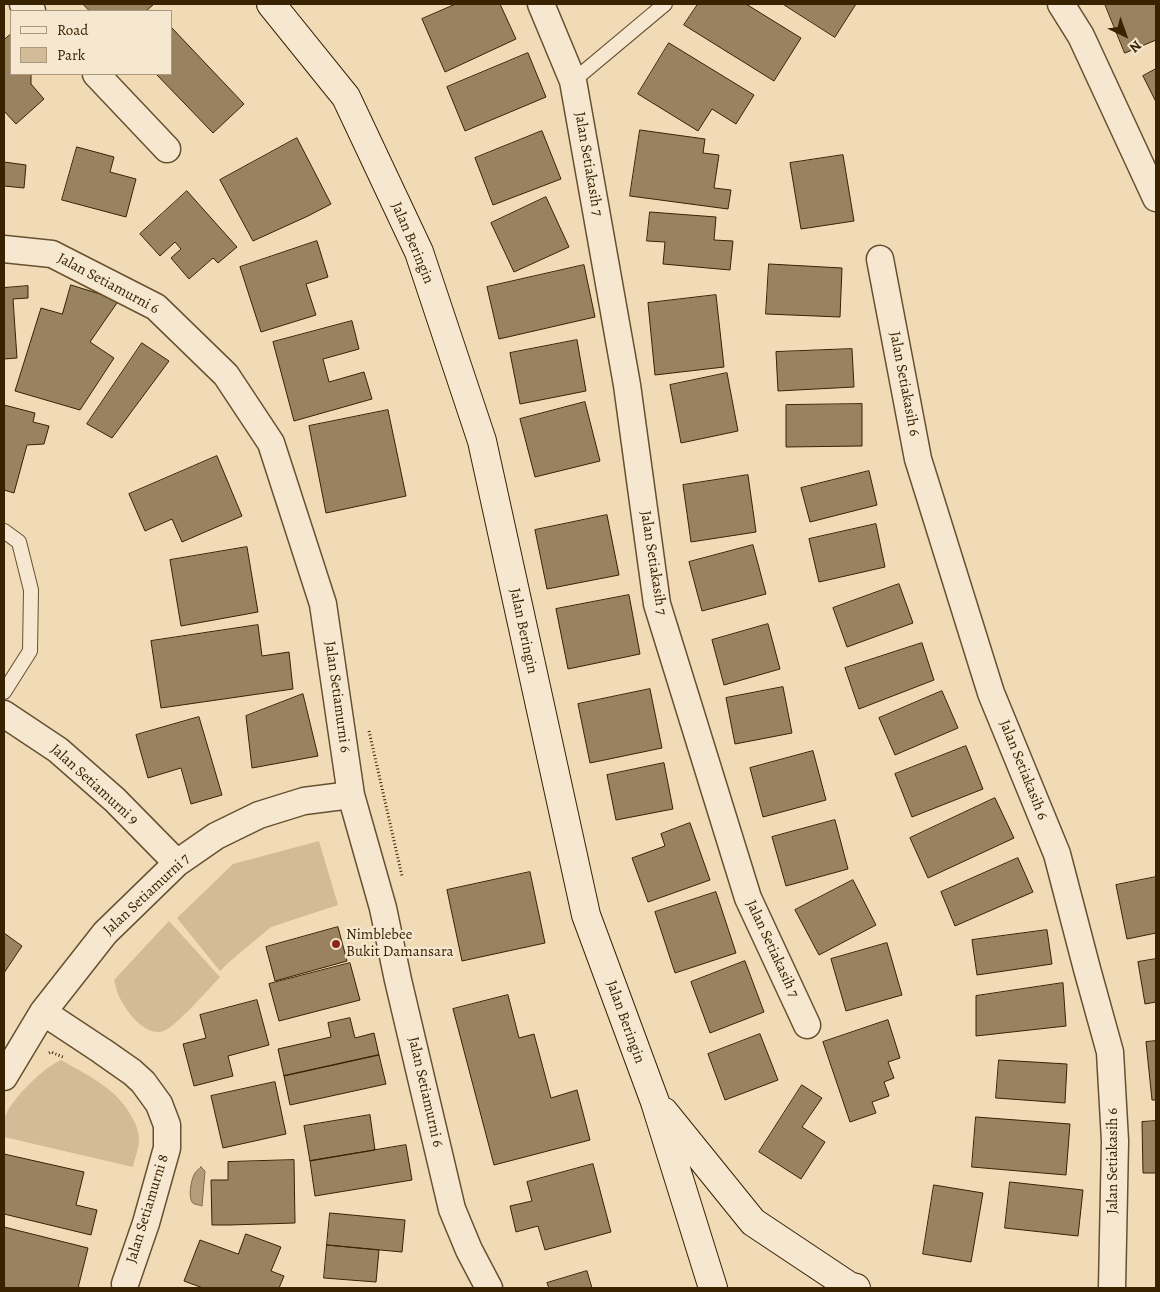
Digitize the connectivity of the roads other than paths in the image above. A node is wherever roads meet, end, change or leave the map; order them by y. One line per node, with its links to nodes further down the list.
1 (271, 4): 19 (street, Jalan Beringin)
2 (541, 4): 6 (street, Jalan Setiakasih 7)
3 (665, 4): 6 (lane)
4 (1060, 4): 8 (street)
5 (97, 75): 7 (street)
6 (573, 82): 17 (street, Jalan Setiakasih 7)
7 (167, 149)
8 (1156, 198)
9 (4, 249): 14 (street, Jalan Setiamurni 6)
10 (880, 259): 24 (street, Jalan Setiakasih 6)
11 (4, 531): 12 (lane)
12 (4, 692)
13 (4, 714): 15 (street, Jalan Setiamurni 9)
14 (351, 795): 15 (street, Jalan Setiamurni 7); 21 (street, Jalan Setiamurni 6)
15 (177, 863): 16 (street, Jalan Setiamurni 7)
16 (43, 1012): 18 (street, Jalan Setiamurni 7); 20 (street, Jalan Setiamurni 8)
17 (807, 1025)
18 (4, 1077)
19 (655, 1102): 22 (street, Jalan Beringin); 23 (street)
20 (125, 1284)
21 (485, 1287)
22 (713, 1288)
23 (856, 1288)
24 (1112, 1288)

